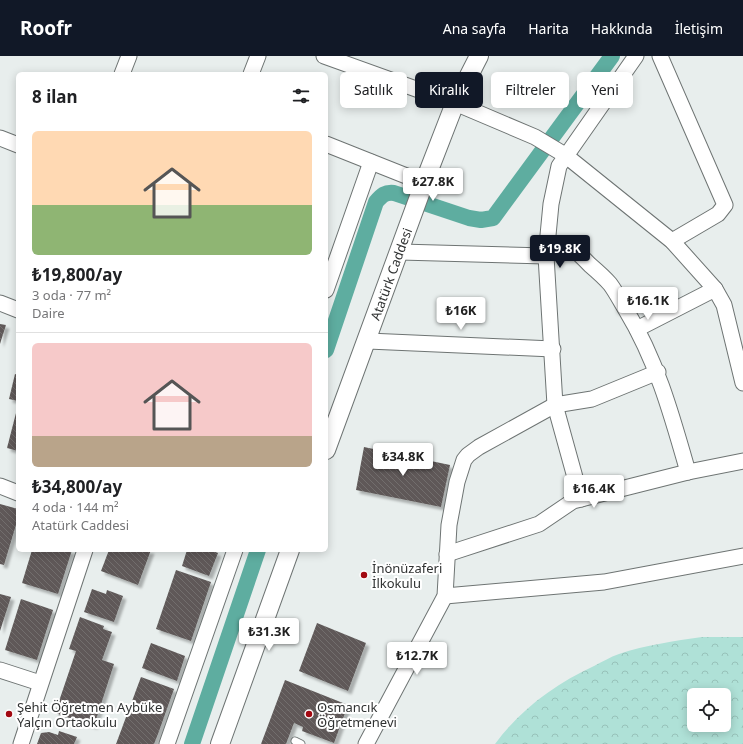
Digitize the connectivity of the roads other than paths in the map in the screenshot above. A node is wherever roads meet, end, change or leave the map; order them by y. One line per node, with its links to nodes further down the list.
1 (129, 56): 7 (street)
2 (258, 56): 8 (street)
3 (324, 56): 10 (street)
4 (479, 56): 9 (street, Atatürk Caddesi)
5 (636, 56): 16 (street)
6 (660, 56): 19 (street)
7 (123, 72)
8 (252, 72)
9 (471, 72)
10 (415, 88)
11 (454, 108): 18 (street, Atatürk Caddesi)
12 (468, 108): 16 (street)
13 (0, 138): 14 (street)
14 (16, 144)
15 (328, 145): 17 (street)
16 (565, 155): 19 (street); 21 (street)
17 (371, 162): 18 (street); 22 (street)
18 (424, 182): 20 (street, Atatürk Caddesi)
19 (672, 241): 23 (street)
20 (400, 252): 21 (street); 27 (street, Atatürk Caddesi)
21 (546, 256): 26 (street); 28 (street)
22 (328, 284)
23 (715, 289): 26 (street); 30 (street)
24 (0, 303): 25 (street)
25 (16, 309)
26 (637, 329): 29 (street)
27 (368, 341): 28 (street); 32 (street, Atatürk Caddesi)
28 (553, 349): 31 (street)
29 (658, 372): 31 (street); 35 (street)
30 (743, 382)
31 (555, 405): 38 (street); 42 (street)
32 (331, 420): 33 (street, Atatürk Caddesi)
33 (328, 438)
34 (741, 466): 35 (street)
35 (688, 472): 38 (street)
36 (0, 486): 37 (street)
37 (16, 492)
38 (581, 499): 42 (street)
39 (84, 552): 46 (street)
40 (234, 552): 48 (street)
41 (289, 552): 49 (street)
42 (447, 554): 44 (street)
43 (743, 556): 44 (street)
44 (445, 596): 50 (street)
45 (0, 670): 46 (street)
46 (40, 683): 47 (street)
47 (21, 744)
48 (167, 744)
49 (220, 744)
50 (366, 744)

